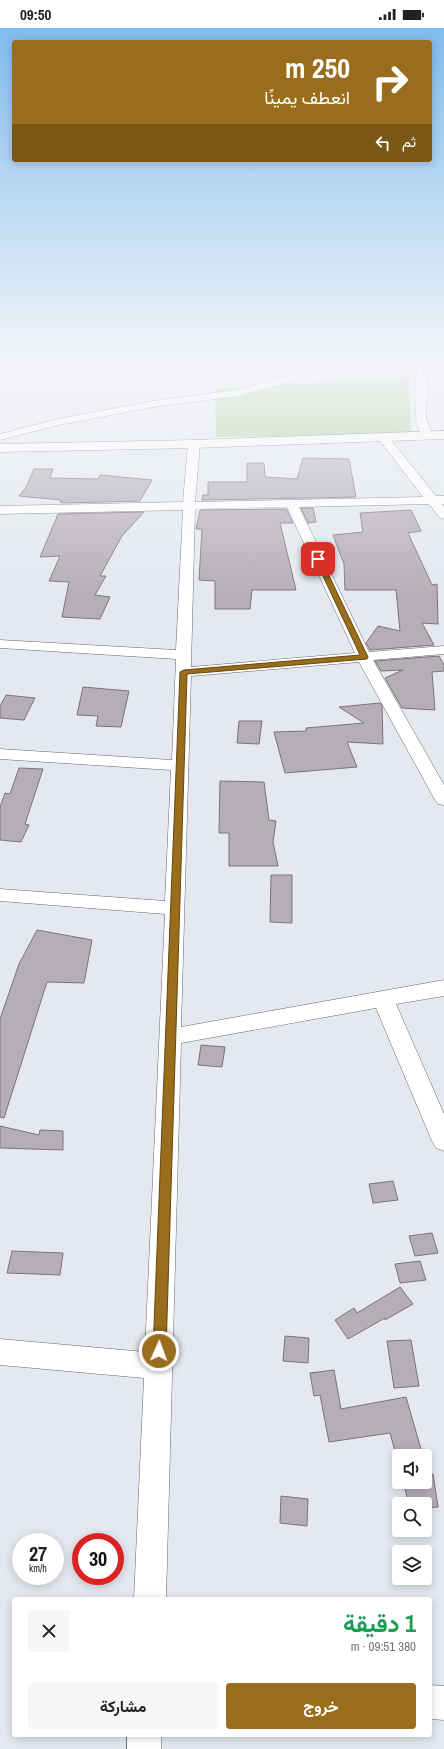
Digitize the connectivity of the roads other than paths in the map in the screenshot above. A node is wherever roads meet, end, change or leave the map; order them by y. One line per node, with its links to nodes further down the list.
1 (375, 437): 3 (main road)
2 (383, 437): 5 (street)
3 (194, 444): 4 (main road); 7 (street)
4 (0, 448)
5 (438, 500): 6 (street); 9 (street)
6 (291, 503): 7 (street); 12 (street)
7 (189, 506): 8 (street); 13 (street)
8 (0, 510)
9 (444, 515)
10 (0, 644): 13 (street)
11 (444, 650): 12 (street)
12 (364, 657): 13 (street); 16 (street)
13 (184, 664): 15 (street)
14 (0, 754): 15 (street)
15 (180, 766): 18 (street)
16 (444, 800)
17 (0, 896): 18 (street)
18 (175, 908): 21 (street)
19 (444, 988): 20 (street)
20 (383, 999): 21 (street); 22 (street)
21 (171, 1037): 24 (street)
22 (444, 1141)
23 (0, 1352): 24 (street)
24 (159, 1366): 25 (street)
25 (150, 1597)
26 (432, 1702): 27 (street)
27 (444, 1703)
28 (144, 1737): 29 (street)
29 (144, 1749)

